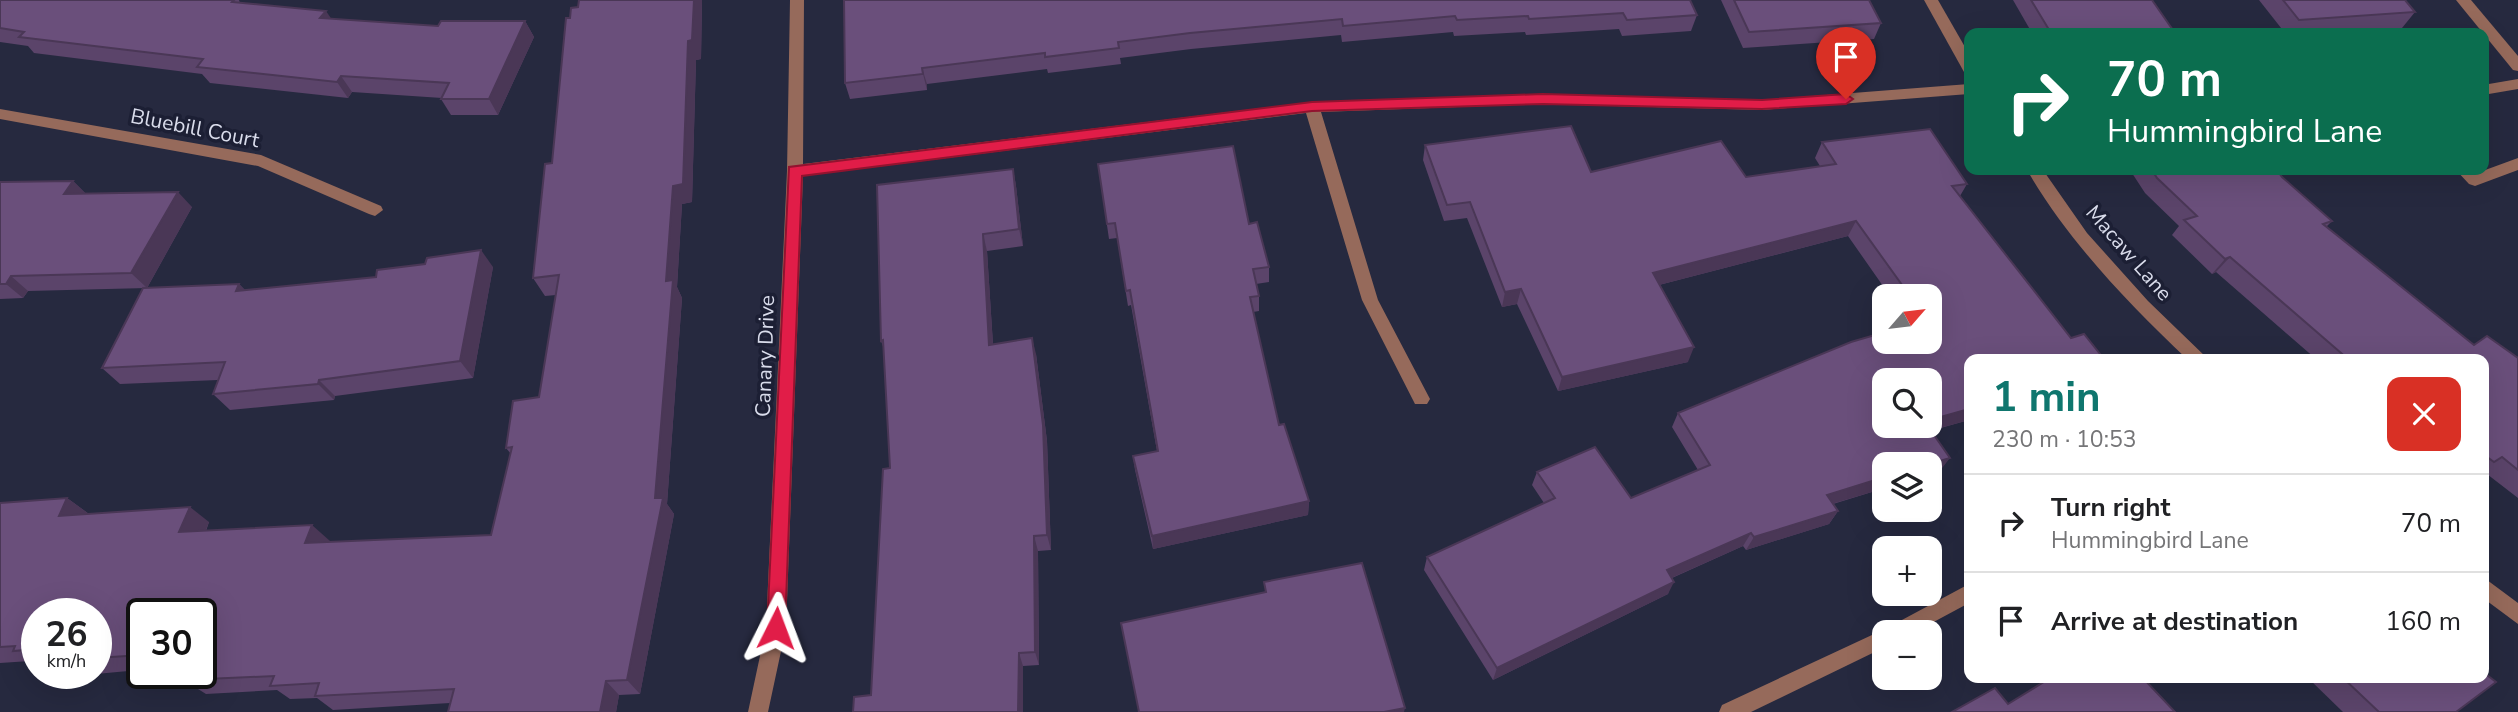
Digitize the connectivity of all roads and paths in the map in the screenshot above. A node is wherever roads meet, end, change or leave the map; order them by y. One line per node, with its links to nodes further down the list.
1 (797, 0): 14 (street, Canary Drive)
2 (1931, 0): 6 (street)
3 (2463, 0): 4 (street)
4 (2486, 28)
5 (2489, 31): 7 (street)
6 (1964, 59)
7 (2518, 66)
8 (2518, 84): 10 (street)
9 (1964, 89): 11 (street)
10 (2489, 89)
11 (1312, 107): 14 (street); 21 (street)
12 (0, 114): 19 (street, Bluebill Court)
13 (2518, 164): 18 (street)
14 (794, 171): 27 (street, Canary Drive)
15 (2038, 175): 20 (street, Macaw Lane)
16 (2469, 175): 17 (street)
17 (2488, 175)
18 (2489, 175)
19 (375, 210)
20 (2194, 354)
21 (1421, 399)
22 (2489, 591): 24 (street)
23 (1964, 596): 25 (street)
24 (2518, 615)
25 (1918, 620)
26 (1872, 642): 28 (street)
27 (758, 712)
28 (1729, 712)

